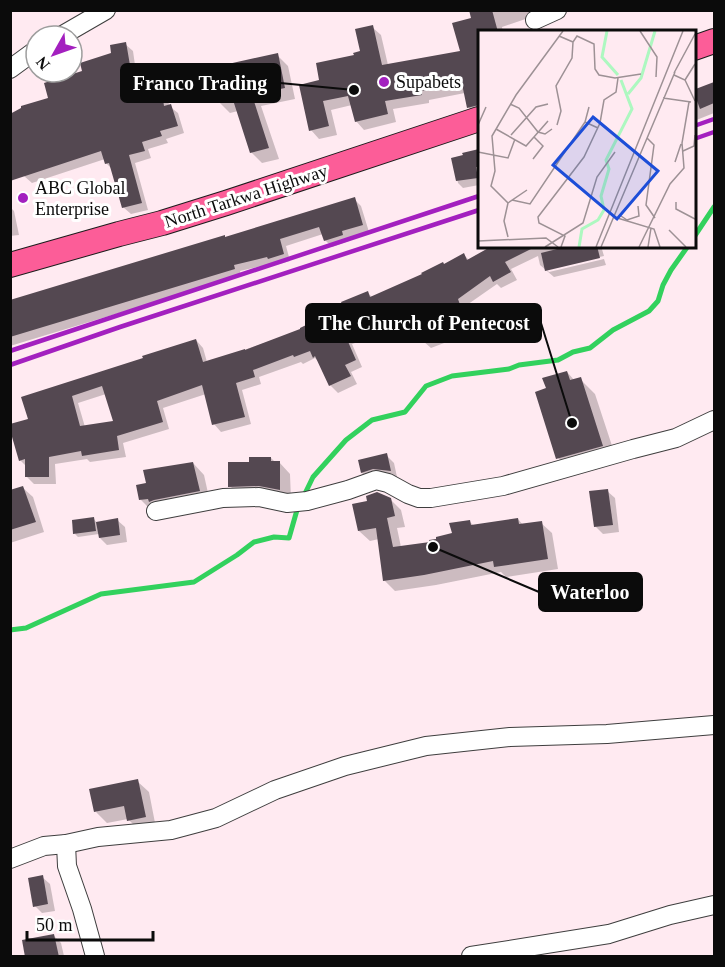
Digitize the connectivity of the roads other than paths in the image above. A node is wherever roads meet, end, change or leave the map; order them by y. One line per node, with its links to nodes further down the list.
1 (106, 10): 4 (street)
2 (557, 10): 3 (street)
3 (535, 20)
4 (82, 24)
5 (714, 41): 6 (main road)
6 (695, 47)
7 (24, 59): 8 (street)
8 (10, 69)
9 (478, 119): 10 (main road, North Tarkwa Highway)
10 (10, 265)
11 (714, 420): 12 (street)
12 (156, 511)
13 (714, 725): 14 (street)
14 (66, 844): 15 (street); 17 (street)
15 (10, 859)
16 (714, 905): 18 (street)
17 (95, 957)
18 (471, 957)

